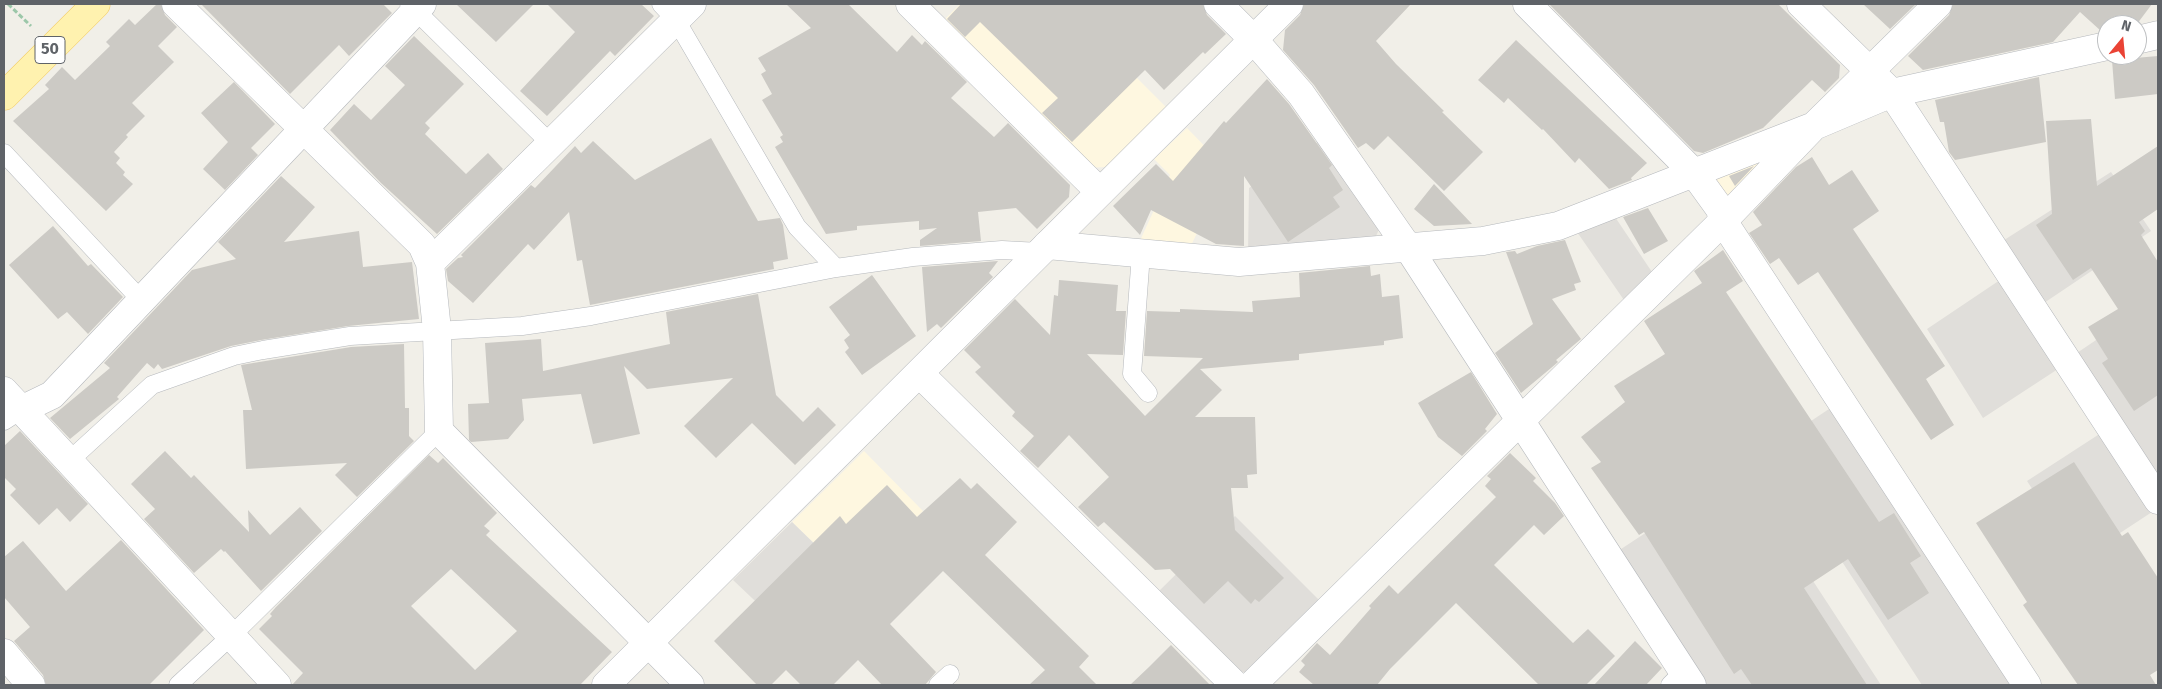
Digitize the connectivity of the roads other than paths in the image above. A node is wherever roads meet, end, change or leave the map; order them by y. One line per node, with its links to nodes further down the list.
1 (96, 4): 15 (main road, 50)
2 (176, 4): 17 (street)
3 (910, 4): 21 (street)
4 (1218, 4): 11 (street)
5 (1289, 4): 11 (street)
6 (1527, 4): 20 (street)
7 (1801, 4): 13 (street)
8 (1938, 4): 13 (street)
9 (415, 6): 17 (street); 18 (lane)
10 (676, 9): 18 (street); 27 (lane)
11 (1253, 39): 21 (street); 24 (street)
12 (2097, 48): 14 (street)
13 (1870, 73): 14 (street); 16 (street)
14 (1892, 94): 16 (street); 36 (street)
15 (4, 96)
16 (1814, 126): 20 (street); 22 (street)
17 (303, 130): 26 (street); 28 (street)
18 (550, 143): 26 (street)
19 (4, 153): 28 (lane)
20 (1694, 173): 22 (street); 24 (street)
21 (1100, 192): 23 (street)
22 (1723, 220): 33 (street); 48 (street)
23 (1043, 248): 25 (street); 27 (lane); 30 (street)
24 (1410, 249): 25 (street); 33 (street)
25 (1141, 254): 31 (lane)
26 (430, 264): 29 (street)
27 (836, 268): 29 (lane)
28 (142, 301): 32 (street)
29 (437, 330): 34 (street); 35 (lane)
30 (920, 374): 38 (street); 46 (street)
31 (1148, 393)
32 (10, 407): 35 (street)
33 (1521, 421): 40 (street); 47 (street)
34 (439, 431): 37 (lane); 38 (street)
35 (69, 460): 37 (street)
36 (2158, 500)
37 (232, 636): 42 (lane); 43 (street)
38 (648, 644): 44 (street); 45 (street)
39 (4, 653): 41 (street)
40 (1682, 681)
41 (31, 685)
42 (178, 685)
43 (277, 685)
44 (606, 685)
45 (690, 685)
46 (1235, 685)
47 (1252, 685)
48 (2027, 685)

